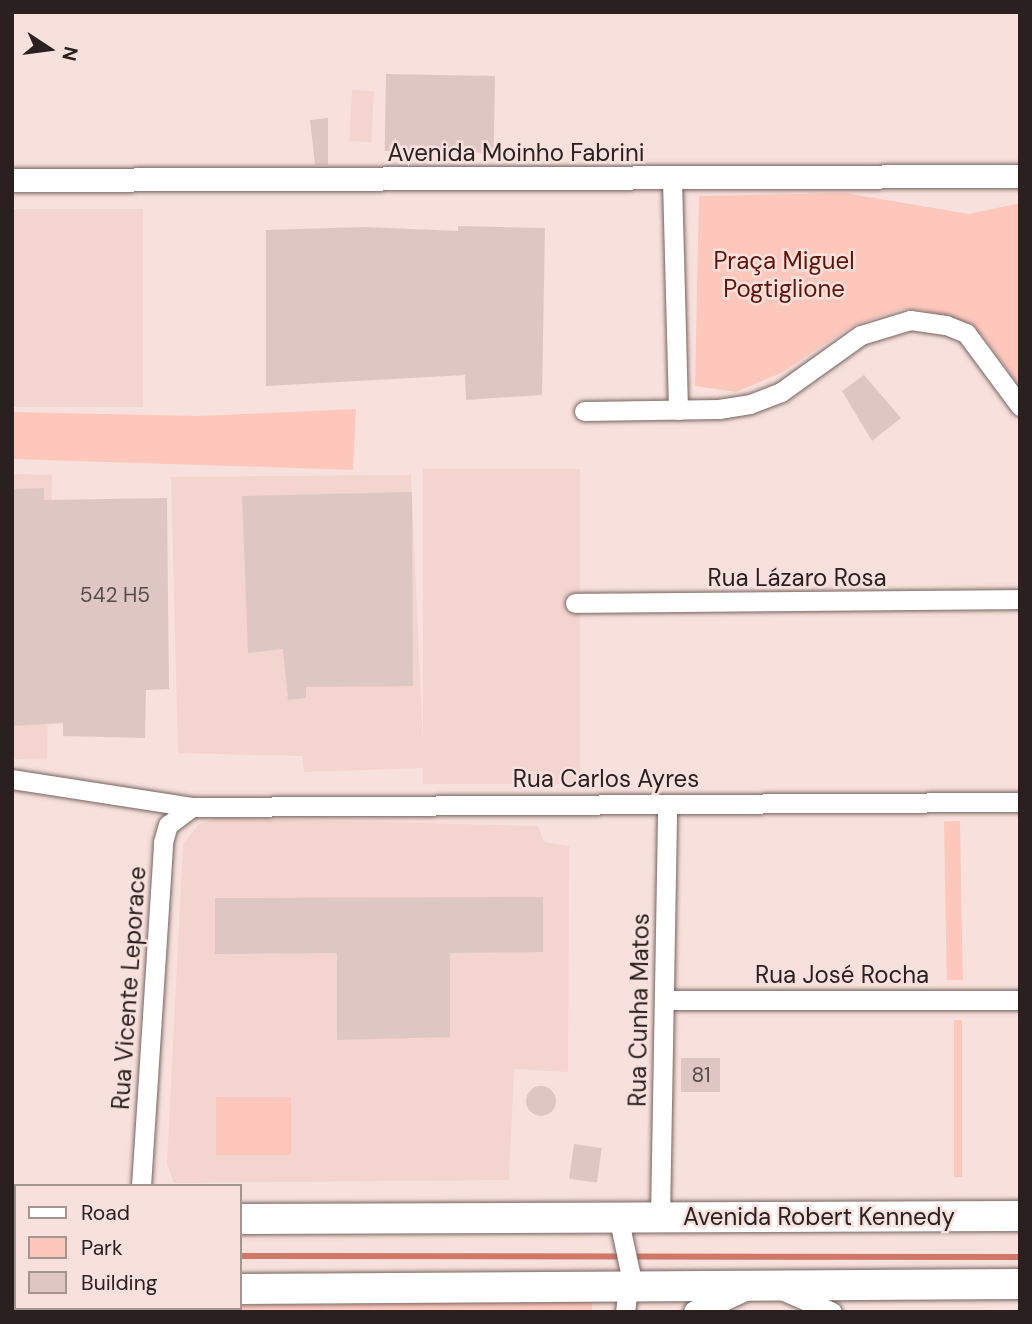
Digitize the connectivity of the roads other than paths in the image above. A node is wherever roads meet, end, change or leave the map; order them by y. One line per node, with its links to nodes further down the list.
1 (1020, 176): 3 (street, Avenida Moinho Fabrini)
2 (12, 180): 3 (street, Avenida Moinho Fabrini)
3 (672, 180): 5 (street)
4 (1020, 406): 5 (street)
5 (678, 410): 6 (street)
6 (584, 411)
7 (1020, 599): 8 (street, Rua Lázaro Rosa)
8 (575, 603)
9 (12, 779): 12 (street, Rua Carlos Ayres)
10 (1020, 802): 11 (street, Rua Carlos Ayres)
11 (667, 804): 12 (street, Rua Carlos Ayres); 13 (street, Rua Cunha Matos)
12 (192, 807): 15 (street, Rua Vicente Leporace)
13 (664, 1000): 14 (street, Rua José Rocha); 17 (street, Rua Cunha Matos)
14 (1020, 1000)
15 (141, 1184)
16 (1020, 1216): 17 (main road, Avenida Robert Kennedy)
17 (660, 1218): 19 (main road, Avenida Robert Kennedy)
18 (242, 1219): 19 (main road, Avenida Robert Kennedy)
19 (620, 1223): 23 (street)
20 (1020, 1284): 21 (main road)
21 (763, 1286): 23 (main road); 24 (street); 25 (street)
22 (242, 1289): 23 (main road)
23 (628, 1290)
24 (695, 1312)
25 (832, 1312)

